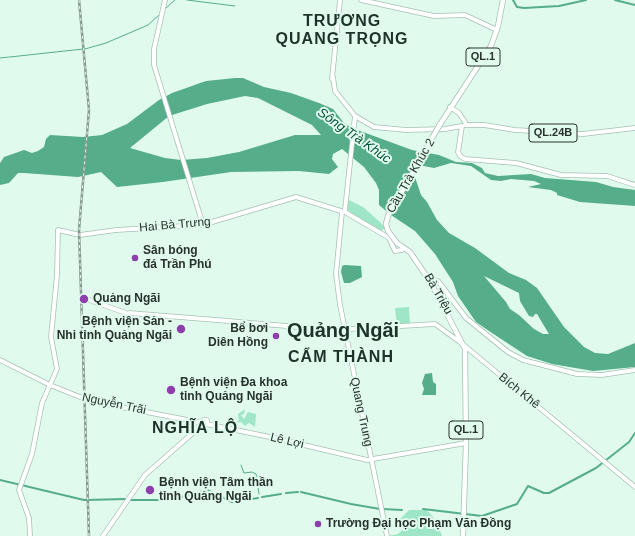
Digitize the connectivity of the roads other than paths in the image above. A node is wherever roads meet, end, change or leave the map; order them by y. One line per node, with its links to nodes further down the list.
1 (166, 0): 12 (main road)
2 (340, 0): 7 (main road, QL.24B)
3 (502, 0): 5 (highway, QL.1)
4 (364, 1): 5 (main road)
5 (497, 30): 6 (highway, QL.1); 6 (highway, QL.1)
6 (451, 108): 8 (main road); 13 (highway, Cầu Trà Khúc 2 / QL.1, bridge)
7 (354, 116): 8 (main road, QL.24B); 11 (main road, Quang Trung)
8 (463, 123): 9 (main road, QL.24B); 10 (main road)
9 (635, 128)
10 (635, 184)
11 (343, 211): 12 (main road, Hai Bà Trưng); 13 (main road, Bà Triệu); 16 (main road, Quang Trung)
12 (204, 225): 20 (main road, Hai Bà Trưng)
13 (402, 247): 14 (highway, Bà Triệu / QL.1)
14 (433, 281): 17 (highway, Bà Triệu / QL.1); 17 (highway, Bà Triệu / QL.1); 19 (main road)
15 (89, 300): 16 (main road)
16 (344, 330): 17 (main road, Bích Khê); 23 (main road, Quang Trung)
17 (462, 343): 22 (highway, QL.1); 24 (main road, Bích Khê)
18 (0, 360): 20 (main road, Nguyễn Trãi)
19 (635, 371)
20 (50, 385): 21 (main road, Nguyễn Trãi); 25 (main road)
21 (204, 423): 23 (main road, Lê Lợi); 26 (main road)
22 (467, 443): 23 (main road); 28 (highway, QL.1)
23 (369, 460): 27 (main road, Quang Trung)
24 (635, 487)
25 (30, 536)
26 (103, 536)
27 (387, 536)
28 (464, 536)

